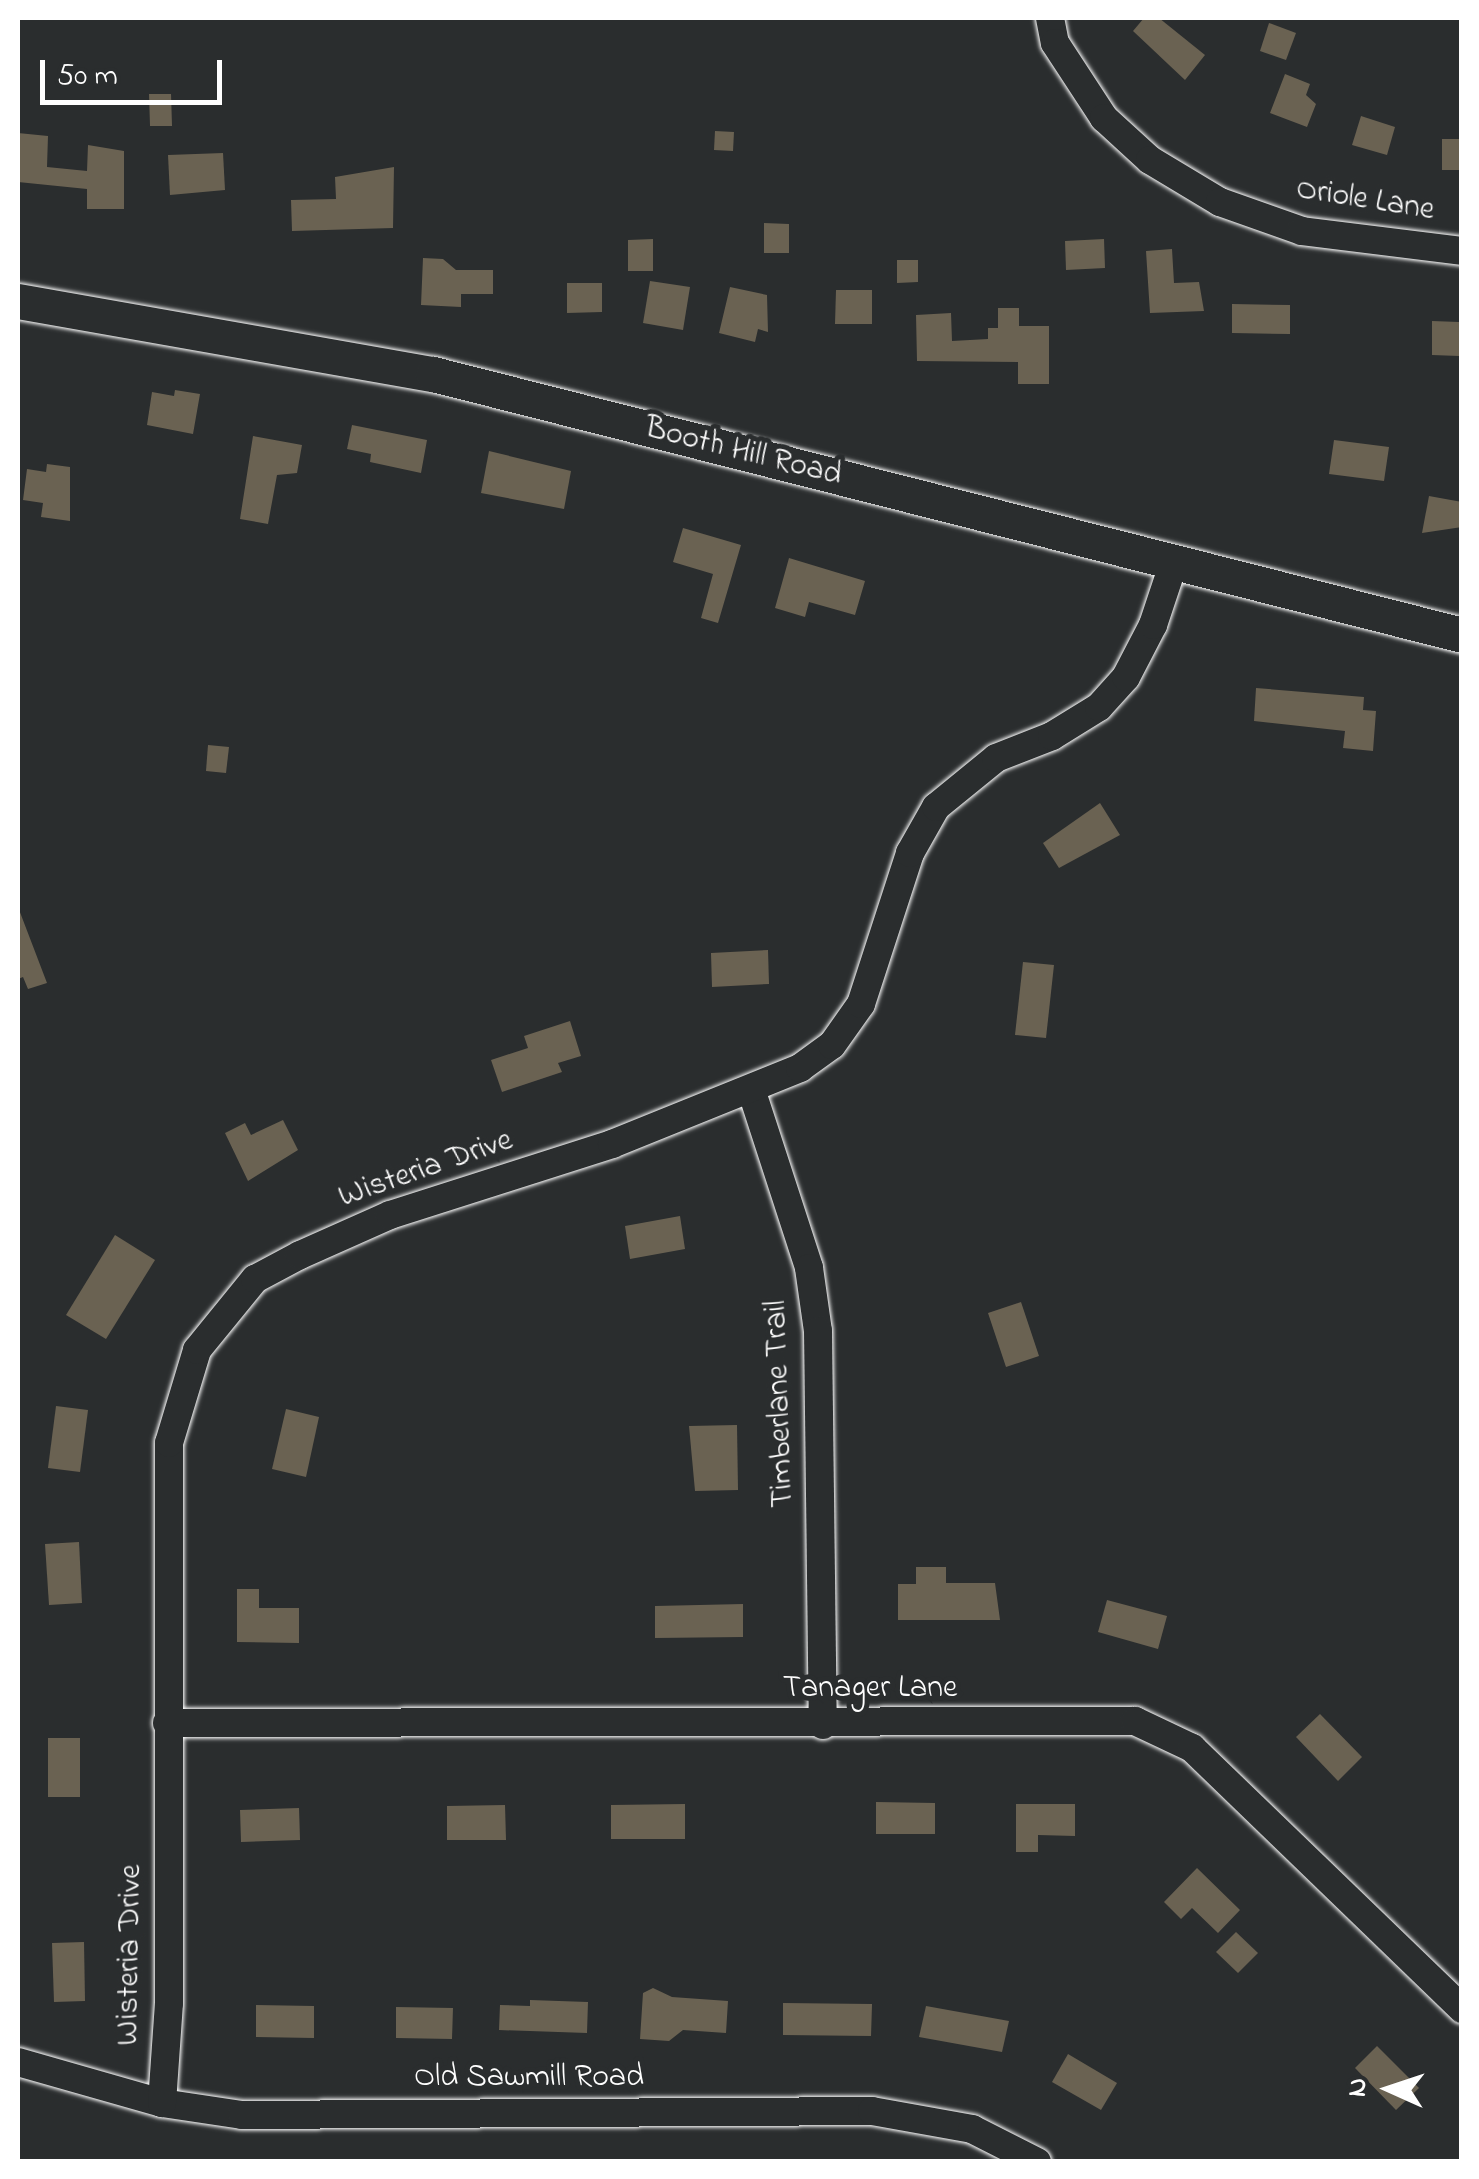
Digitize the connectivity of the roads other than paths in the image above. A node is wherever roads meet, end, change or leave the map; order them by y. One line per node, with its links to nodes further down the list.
1 (1050, 18): 2 (street, Oriole Lane)
2 (1462, 252)
3 (18, 301): 4 (street, Booth Hill Road)
4 (1174, 562): 5 (street, Booth Hill Road); 6 (street, Wisteria Drive)
5 (1462, 635)
6 (751, 1089): 7 (street, Wisteria Drive); 8 (street, Timberlane Trail)
7 (167, 1723): 8 (street, Tanager Lane); 11 (street, Wisteria Drive)
8 (823, 1725): 9 (street, Tanager Lane)
9 (1462, 2009)
10 (18, 2062): 11 (street, Old Sawmill Road)
11 (162, 2103): 12 (street, Old Sawmill Road)
12 (1037, 2162)

